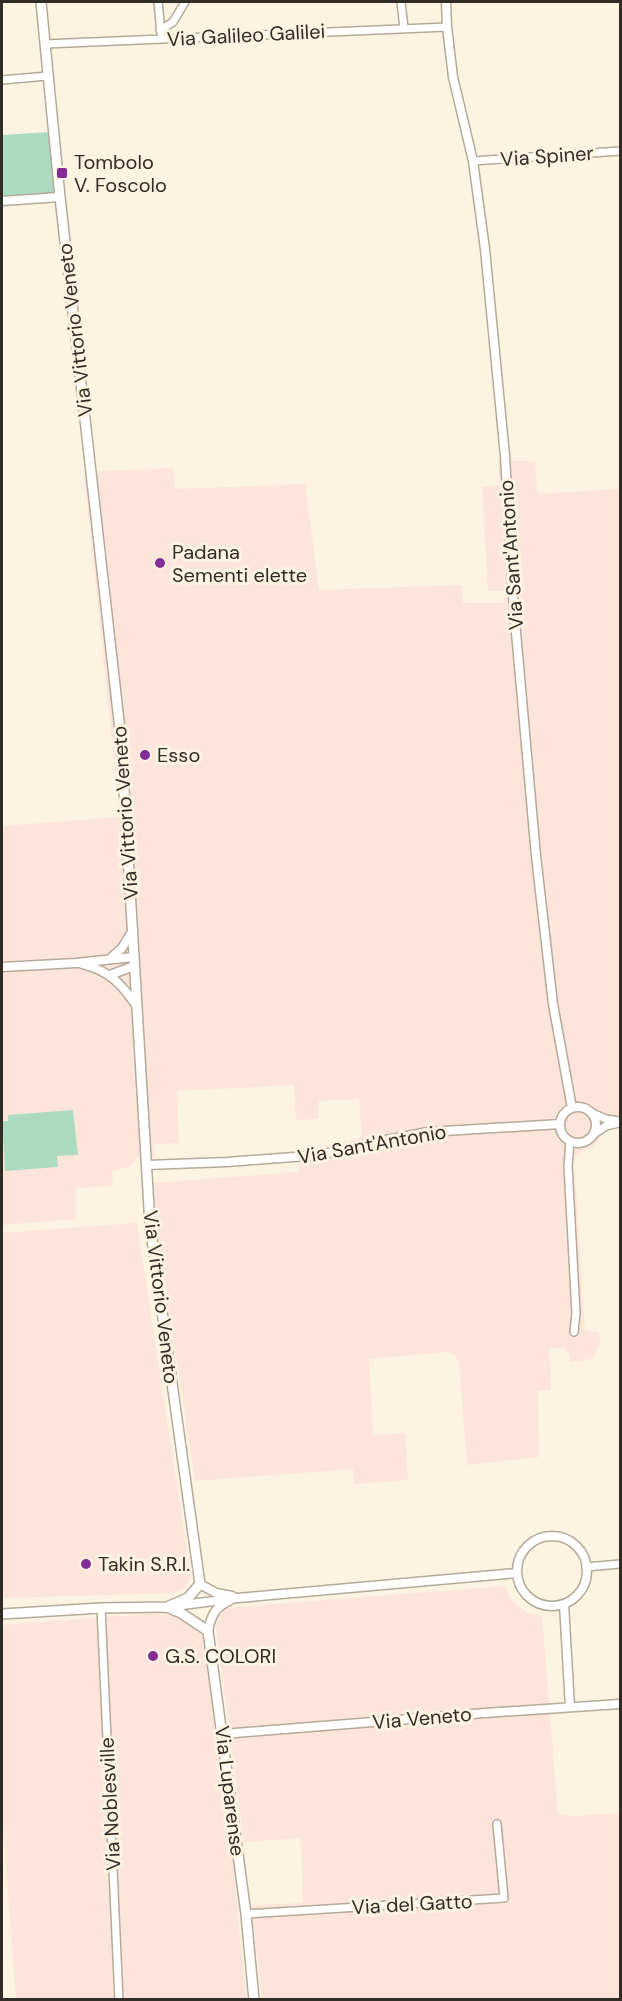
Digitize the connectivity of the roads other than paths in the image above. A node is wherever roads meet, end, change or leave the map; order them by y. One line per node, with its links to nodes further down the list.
1 (41, 2): 10 (main road, Via Vittorio Veneto)
2 (158, 2): 8 (street)
3 (185, 2): 8 (street)
4 (401, 2): 7 (street)
5 (446, 2): 6 (street, Via Sant'Antonio)
6 (447, 27): 7 (street, Via Galileo Galilei); 14 (street, Via Sant'Antonio)
7 (404, 28): 9 (street, Via Galileo Galilei)
8 (160, 30): 9 (street)
9 (161, 39): 10 (street, Via Galileo Galilei)
10 (45, 44): 11 (main road, Via Vittorio Veneto)
11 (47, 76): 12 (street); 15 (main road, Via Vittorio Veneto)
12 (2, 80)
13 (621, 151): 14 (street, Via Spiner)
14 (473, 161): 24 (street, Via Sant'Antonio)
15 (60, 197): 16 (street); 17 (main road, Via Vittorio Veneto)
16 (2, 201)
17 (134, 929): 18 (street); 19 (main road, Via Vittorio Veneto)
18 (111, 958): 19 (street); 20 (street)
19 (134, 961): 22 (street); 23 (main road, Via Vittorio Veneto)
20 (76, 963): 21 (street); 22 (street)
21 (2, 967)
22 (110, 975): 23 (street)
23 (136, 1005): 30 (main road, Via Vittorio Veneto)
24 (572, 1108): 25 (street); 27 (street)
25 (590, 1112): 26 (street); 28 (street)
26 (621, 1122): 28 (street)
27 (560, 1124): 29 (street); 30 (street, Via Sant'Antonio)
28 (594, 1134): 29 (street)
29 (570, 1141): 31 (street)
30 (147, 1165): 35 (main road, Via Vittorio Veneto)
31 (574, 1332)
32 (621, 1564): 33 (street)
33 (586, 1567): 34 (street); 37 (street)
34 (517, 1573): 36 (street); 37 (street)
35 (200, 1584): 36 (street); 38 (main road)
36 (238, 1598): 38 (street); 41 (street)
37 (564, 1604): 43 (street)
38 (167, 1607): 39 (main road); 41 (main road)
39 (101, 1608): 40 (main road); 47 (street, Via Noblesville)
40 (2, 1614)
41 (208, 1631): 44 (main road, Via Luparense)
42 (621, 1704): 43 (street, Via Veneto)
43 (570, 1707): 44 (street, Via Veneto)
44 (223, 1734): 46 (main road, Via Luparense)
45 (497, 1824): 46 (street, Via del Gatto)
46 (246, 1914): 48 (main road, Via Luparense)
47 (119, 2000)
48 (254, 2000)

